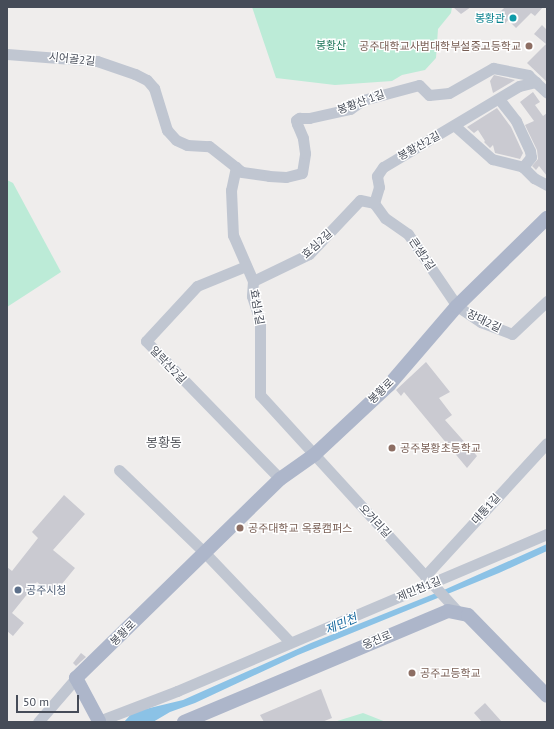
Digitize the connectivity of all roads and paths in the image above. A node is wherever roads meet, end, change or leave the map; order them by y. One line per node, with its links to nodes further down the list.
1 (7, 54): 6 (street, 시어골2길)
2 (536, 82): 3 (street); 4 (street, 봉황산2길); 6 (street, 봉황산 1길)
3 (547, 93)
4 (499, 99): 5 (street, 봉황산2길); 7 (street)
5 (455, 126): 7 (street); 9 (street, 봉황산2길)
6 (236, 167): 11 (street, 효심1길)
7 (523, 167): 8 (street)
8 (547, 185)
9 (374, 203): 12 (street, 효심2길); 14 (street, 큰샘2길)
10 (547, 218): 14 (main road, 봉황로)
11 (246, 266): 12 (street, 효심1길); 18 (street, 일락산2길)
12 (253, 281): 16 (street, 효심1길)
13 (547, 301): 14 (street, 장대2길)
14 (457, 306): 16 (main road, 봉황로)
15 (547, 443): 21 (street, 대통1길)
16 (314, 455): 18 (main road, 봉황로); 21 (street, 오거리길)
17 (119, 470): 20 (street)
18 (280, 479): 20 (main road, 봉황로)
19 (547, 534): 21 (street, 제민천1길)
20 (204, 553): 23 (street); 24 (main road, 봉황로)
21 (432, 582): 22 (street, 오거리길); 23 (street, 제민천1길)
22 (454, 606): 25 (main road); 28 (main road, 웅진로)
23 (290, 642): 27 (street, 제민천1길)
24 (76, 678): 26 (street); 27 (main road)
25 (547, 696)
26 (38, 722)
27 (102, 722)
28 (184, 722)

